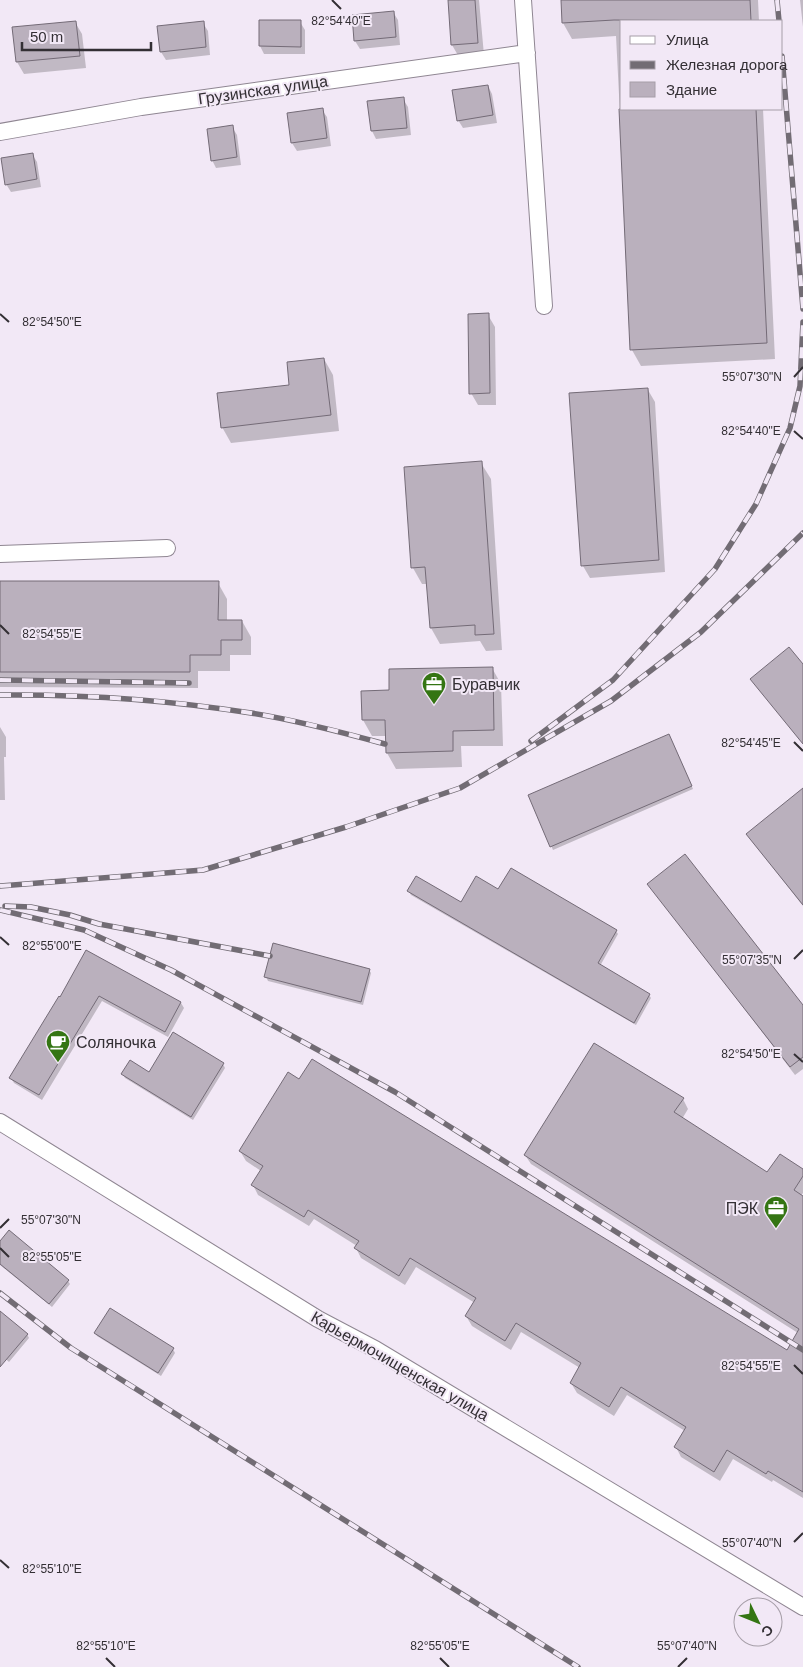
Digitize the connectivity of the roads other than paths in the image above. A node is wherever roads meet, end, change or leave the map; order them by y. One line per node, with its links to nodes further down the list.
1 (523, 0): 2 (street)
2 (527, 53): 3 (street, Грузинская улица); 4 (street)
3 (0, 132)
4 (544, 306)
5 (167, 548): 6 (street)
6 (0, 554)
7 (0, 1122): 8 (street, Карьермочищенская улица)
8 (803, 1607)

